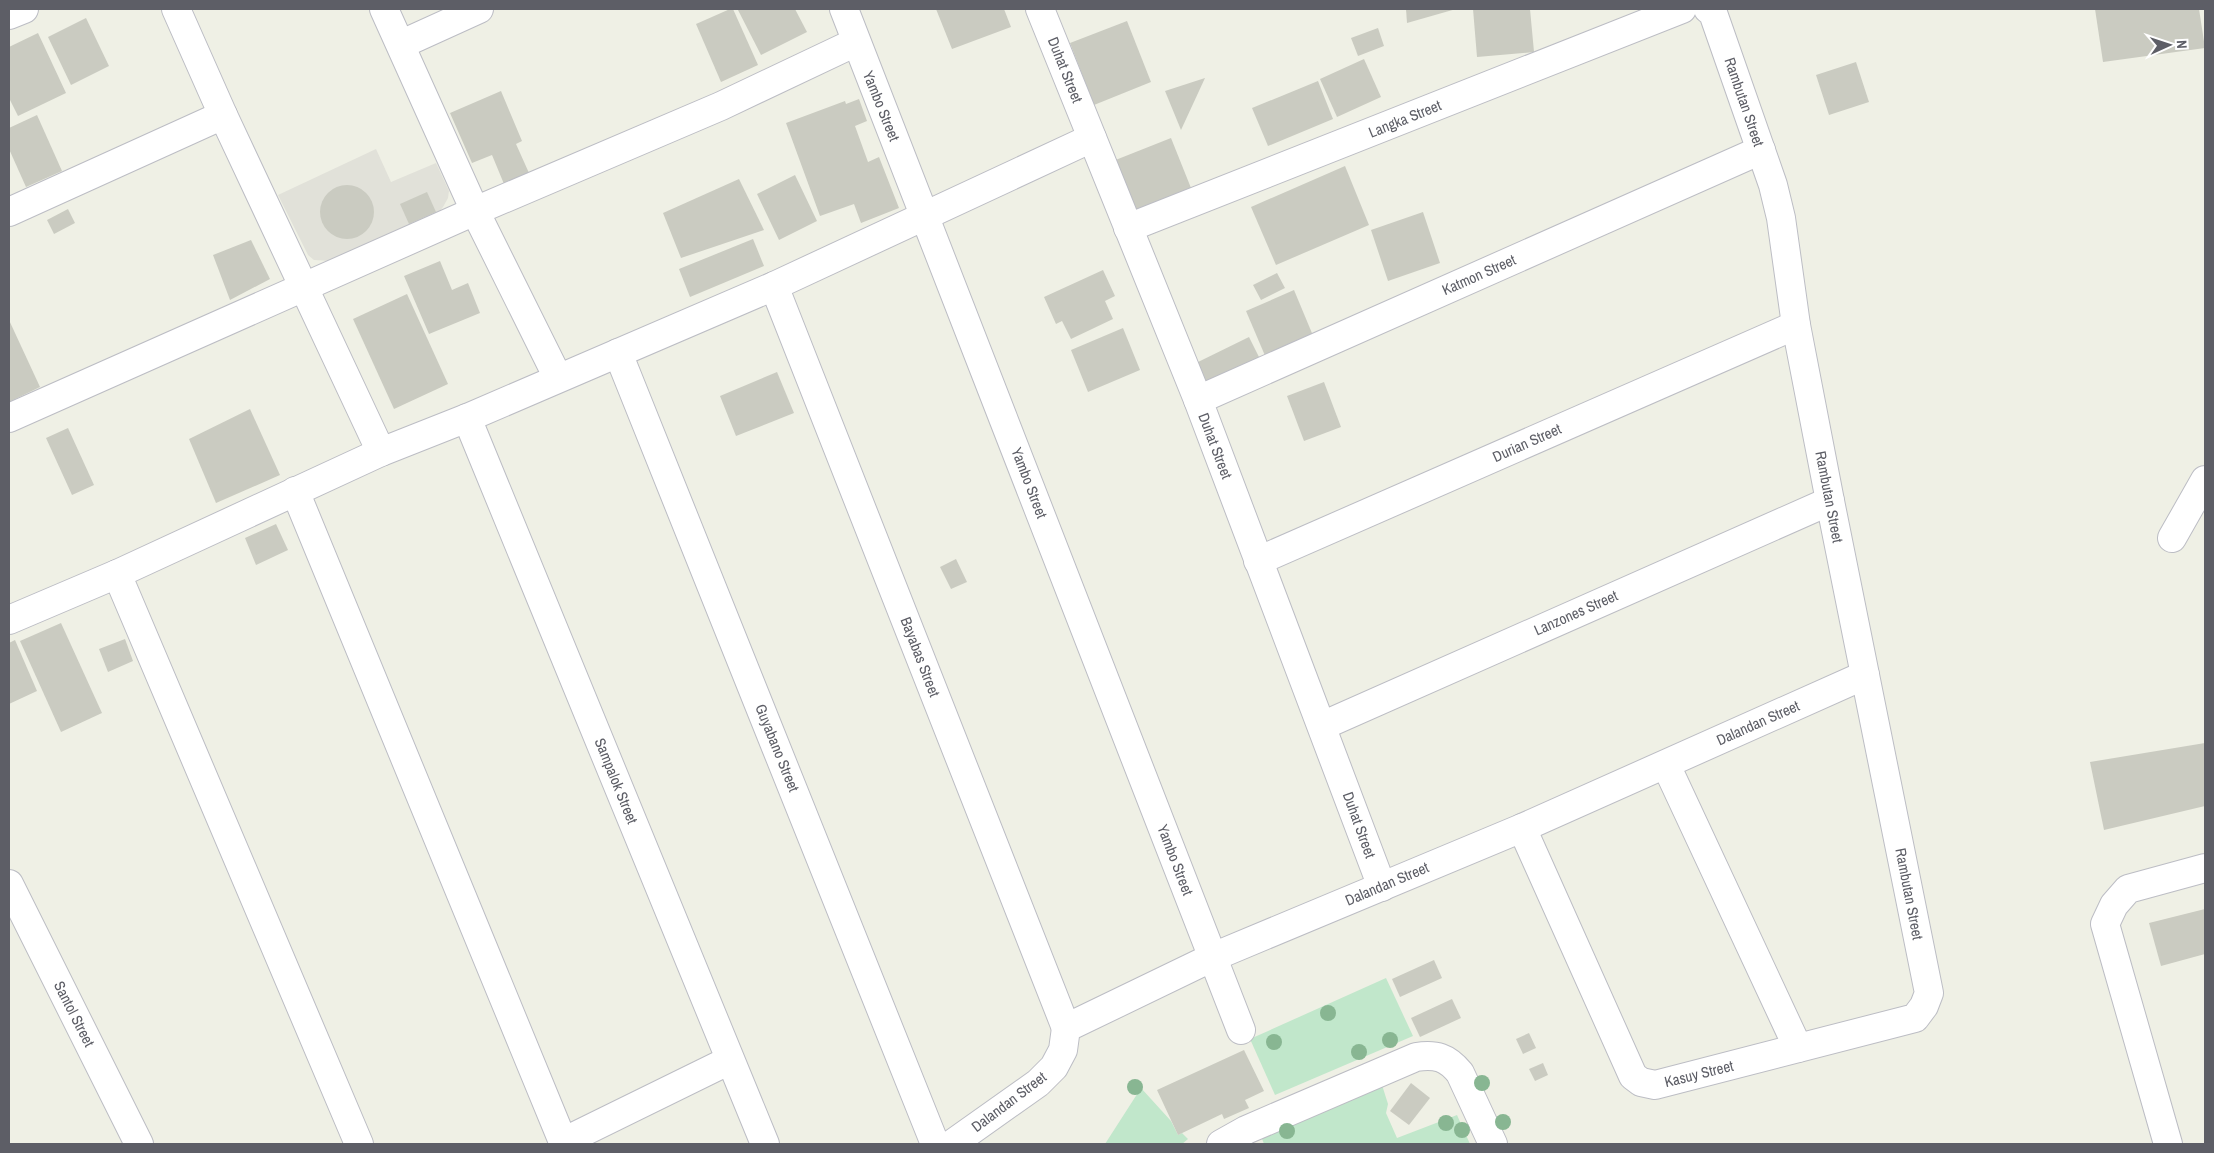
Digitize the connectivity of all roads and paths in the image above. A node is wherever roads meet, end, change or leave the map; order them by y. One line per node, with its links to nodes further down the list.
1 (24, 9): 9 (street)
2 (176, 9): 12 (street)
3 (384, 9): 11 (street)
4 (479, 9): 11 (street)
5 (844, 9): 10 (street, Yambo Street)
6 (1040, 9): 13 (street, Duhat Street)
7 (1682, 9): 18 (street, Langka Street)
8 (1708, 9): 14 (street, Rambutan Street)
9 (9, 15)
10 (856, 42): 15 (street); 17 (street, Yambo Street)
11 (402, 44): 15 (street)
12 (223, 115): 16 (street); 20 (street)
13 (1092, 138): 17 (street); 18 (street, Duhat Street)
14 (1761, 150): 21 (street, Rambutan Street); 24 (street, Katmon Street)
15 (475, 211): 20 (street); 23 (street)
16 (9, 212)
17 (924, 214): 19 (street); 42 (street, Yambo Street)
18 (1128, 228): 24 (street, Duhat Street)
19 (774, 286): 22 (street); 44 (street, Bayabas Street)
20 (304, 288): 25 (street); 27 (street)
21 (1796, 325): 30 (street, Rambutan Street); 32 (street, Durian Street)
22 (618, 353): 23 (street); 52 (street, Guyabano Street)
23 (558, 378): 26 (street)
24 (1198, 400): 32 (street, Duhat Street)
25 (9, 418)
26 (468, 418): 27 (street); 47 (street, Sampalok Street)
27 (381, 452): 29 (street)
28 (2205, 480): 31 (street)
29 (295, 491): 33 (street); 48 (street)
30 (1830, 501): 35 (street, Rambutan Street); 36 (street, Lanzones Street)
31 (2172, 538)
32 (1258, 561): 36 (street, Duhat Street)
33 (117, 574): 34 (street); 50 (street)
34 (9, 620)
35 (1865, 675): 37 (street, Dalandan Street); 43 (street, Rambutan Street)
36 (1322, 726): 41 (street, Duhat Street)
37 (1666, 765): 38 (street, Dalandan Street); 46 (street)
38 (1522, 828): 41 (street, Dalandan Street); 46 (street, Kasuy Street)
39 (2205, 868): 56 (street)
40 (9, 884): 49 (street, Santol Street)
41 (1382, 886): 42 (street, Dalandan Street)
42 (1213, 957): 44 (street, Dalandan Street); 45 (street, Yambo Street)
43 (1929, 993): 46 (street, Kasuy Street)
44 (1066, 1028): 53 (street, Dalandan Street)
45 (1241, 1030)
46 (1798, 1048)
47 (730, 1060): 48 (street); 51 (street, Sampalok Street)
48 (560, 1143)
49 (139, 1144)
50 (359, 1144)
51 (765, 1144)
52 (935, 1144)
53 (952, 1144)
54 (1221, 1144): 55 (street)
55 (1493, 1144)
56 (2168, 1144)

